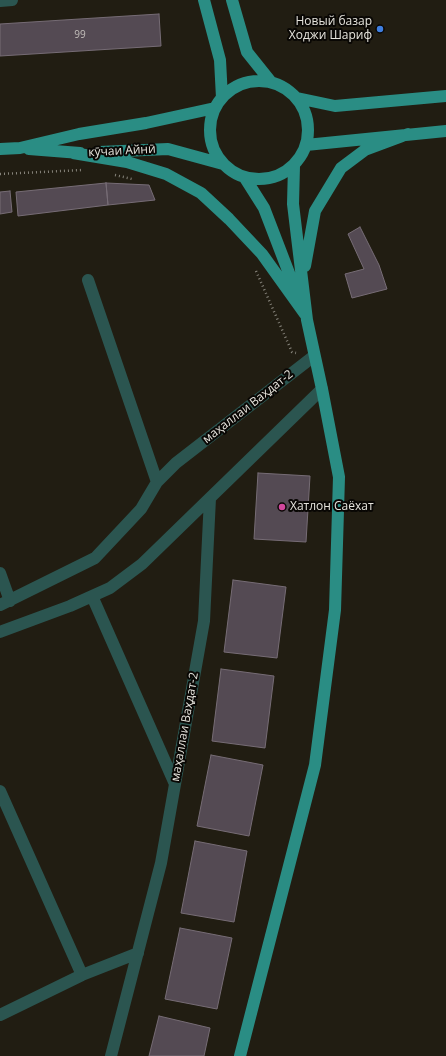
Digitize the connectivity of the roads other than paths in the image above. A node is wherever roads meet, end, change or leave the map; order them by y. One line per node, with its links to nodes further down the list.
1 (12, 0): 4 (street)
2 (204, 0): 7 (main road)
3 (232, 0): 5 (main road)
4 (0, 1)
5 (271, 82): 7 (main road); 8 (main road)
6 (446, 96): 8 (main road)
7 (222, 98): 9 (main road)
8 (297, 98): 12 (main road)
9 (215, 108): 13 (main road, кӯчаи Айнӣ); 16 (main road)
10 (446, 131): 11 (main road)
11 (408, 134): 12 (main road); 19 (main road)
12 (306, 145): 17 (main road)
13 (20, 148): 14 (main road, кӯчаи Айнӣ); 15 (main road, кӯчаи Айнӣ)
14 (0, 149)
15 (73, 154): 16 (main road, кӯчаи Айнӣ); 21 (main road)
16 (223, 164): 18 (main road)
17 (294, 166): 18 (main road); 19 (main road)
18 (245, 178): 21 (main road)
19 (302, 279): 21 (main road)
20 (88, 280): 24 (street)
21 (306, 317): 22 (main road)
22 (314, 356): 23 (main road); 24 (street, маҳаллаи Ваҳдат-2)
23 (322, 389): 25 (street); 36 (main road)
24 (157, 482): 28 (street, маҳаллаи Ваҳдат-2)
25 (210, 498): 27 (street); 30 (street, маҳаллаи Ваҳдат-2)
26 (0, 573): 28 (street)
27 (92, 596): 29 (street); 30 (street)
28 (5, 603)
29 (0, 632)
30 (175, 784): 32 (street, маҳаллаи Ваҳдат-2)
31 (0, 790): 33 (street)
32 (138, 953): 33 (street); 35 (street, маҳаллаи Ваҳдат-2)
33 (82, 975): 34 (street)
34 (0, 1015)
35 (111, 1056)
36 (240, 1056)

